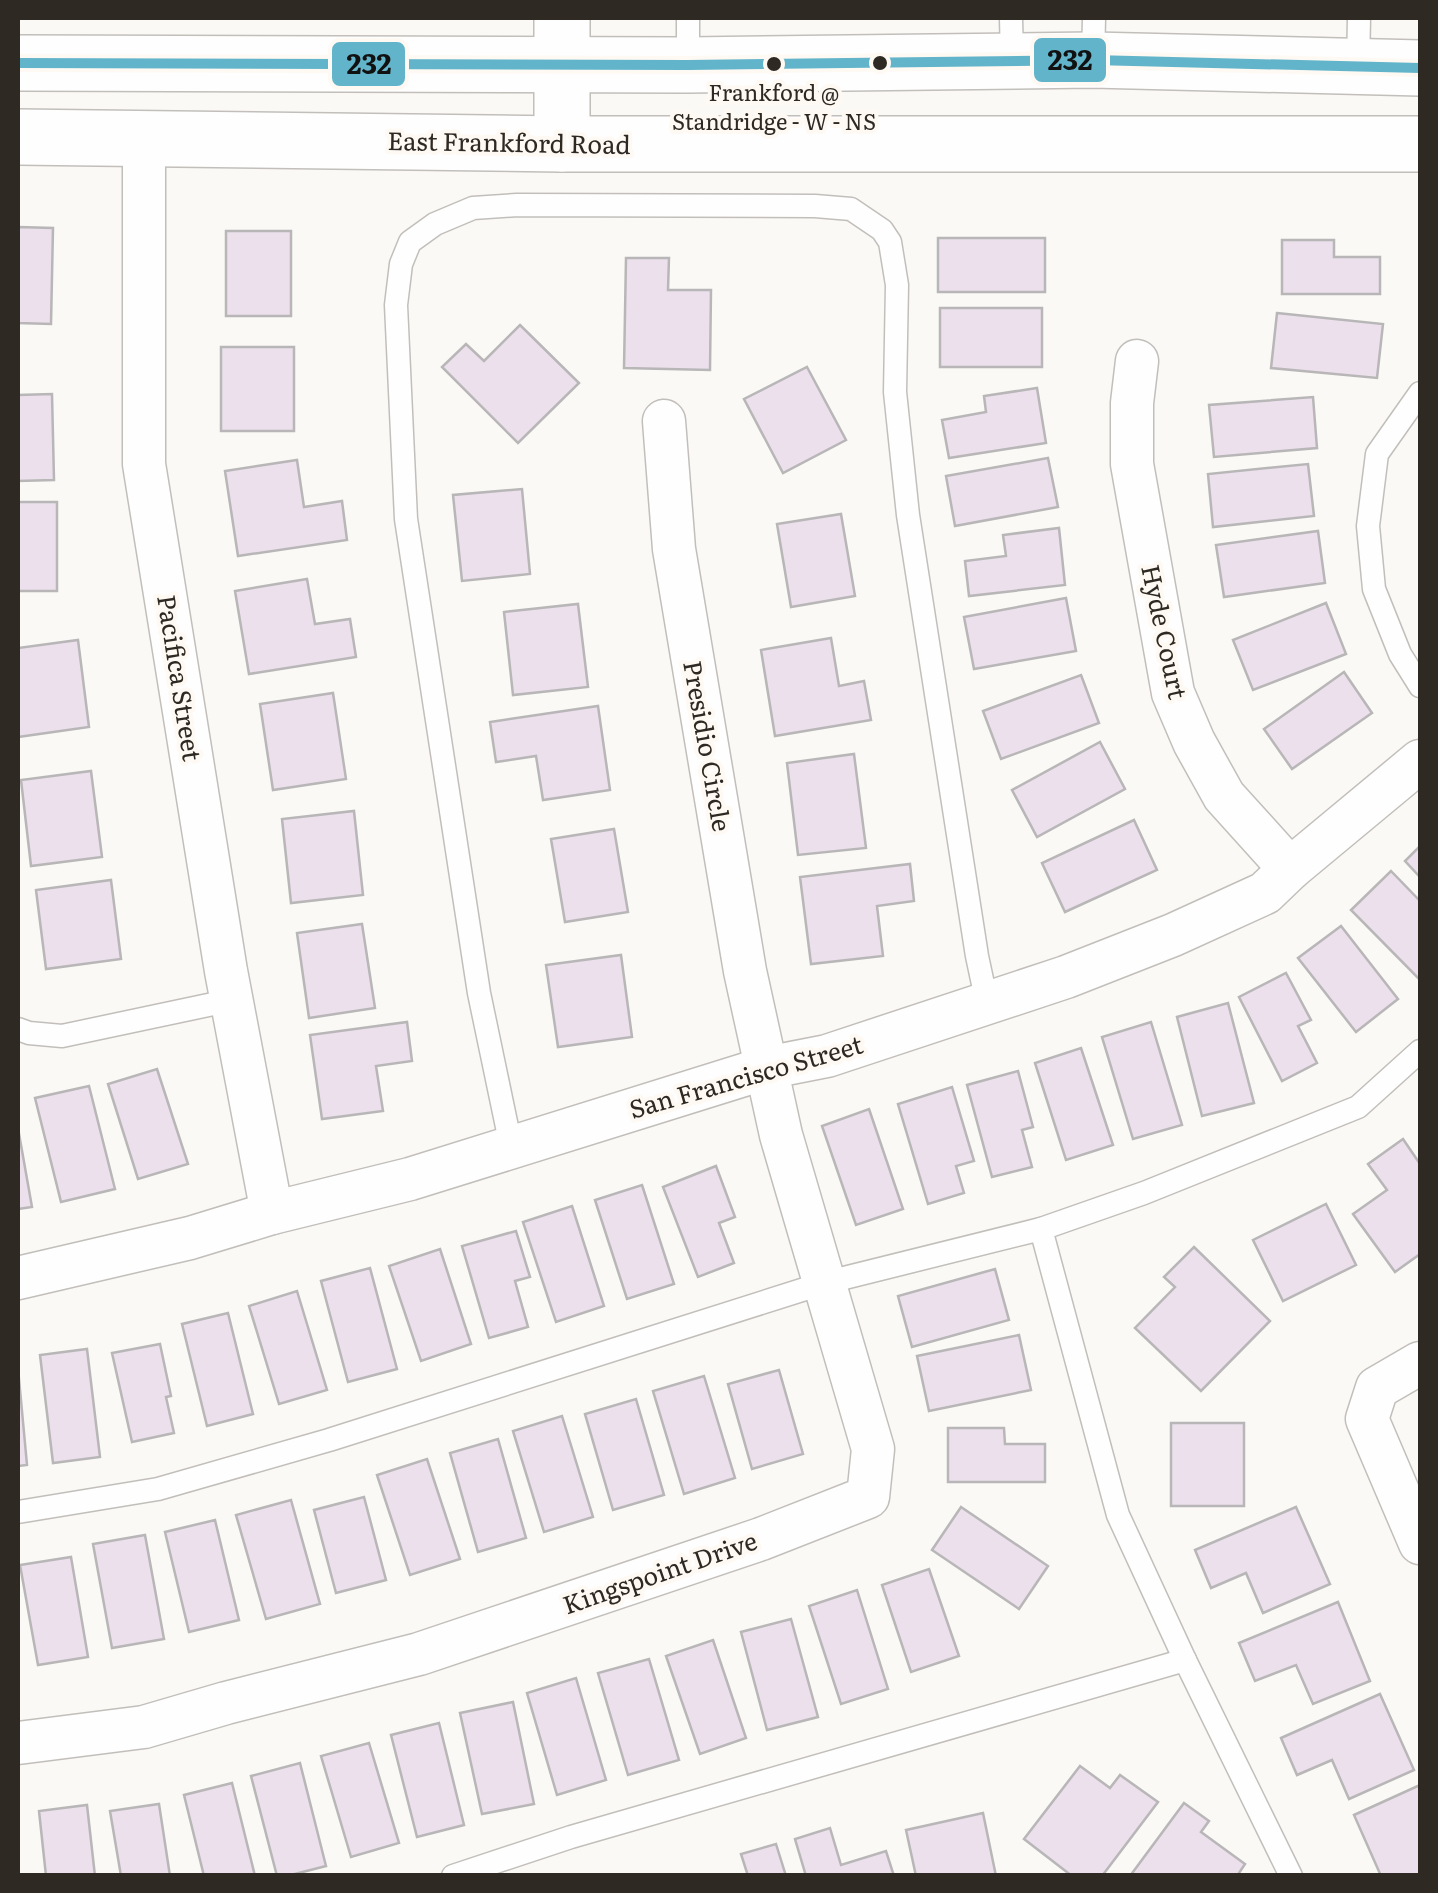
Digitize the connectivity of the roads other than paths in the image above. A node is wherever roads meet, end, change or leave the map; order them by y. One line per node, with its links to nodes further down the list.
1 (1012, 39): 2 (main road); 4 (main road)
2 (1094, 39): 5 (main road)
3 (562, 41): 4 (main road); 6 (main road); 10 (main road)
4 (688, 41)
5 (1359, 42): 7 (main road)
6 (18, 63)
7 (1420, 68)
8 (18, 138): 9 (main road, East Frankford Road)
9 (144, 138): 10 (main road, East Frankford Road); 18 (street, Pacifica Street)
10 (562, 144): 11 (main road, East Frankford Road)
11 (1420, 144)
12 (1138, 361): 17 (street, Hyde Court)
13 (1420, 393): 15 (lane)
14 (664, 422): 22 (street, Presidio Circle)
15 (1420, 686)
16 (1420, 760): 17 (street, San Francisco Street)
17 (1290, 869): 19 (street, San Francisco Street)
18 (232, 1000): 20 (lane); 24 (street, Pacifica Street)
19 (987, 1004): 22 (street, San Francisco Street); 23 (lane)
20 (21, 1038)
21 (1420, 1051): 25 (lane)
22 (766, 1068): 23 (street, San Francisco Street); 27 (street, Kingspoint Drive)
23 (511, 1146): 24 (street, San Francisco Street)
24 (272, 1213): 26 (street, San Francisco Street)
25 (1041, 1230): 27 (lane); 31 (lane)
26 (18, 1278)
27 (824, 1283): 29 (lane); 32 (street, Kingspoint Drive)
28 (1420, 1363): 30 (street)
29 (18, 1512)
30 (1420, 1544)
31 (1185, 1660): 33 (lane); 34 (lane)
32 (18, 1743)
33 (453, 1876)
34 (1291, 1876)

